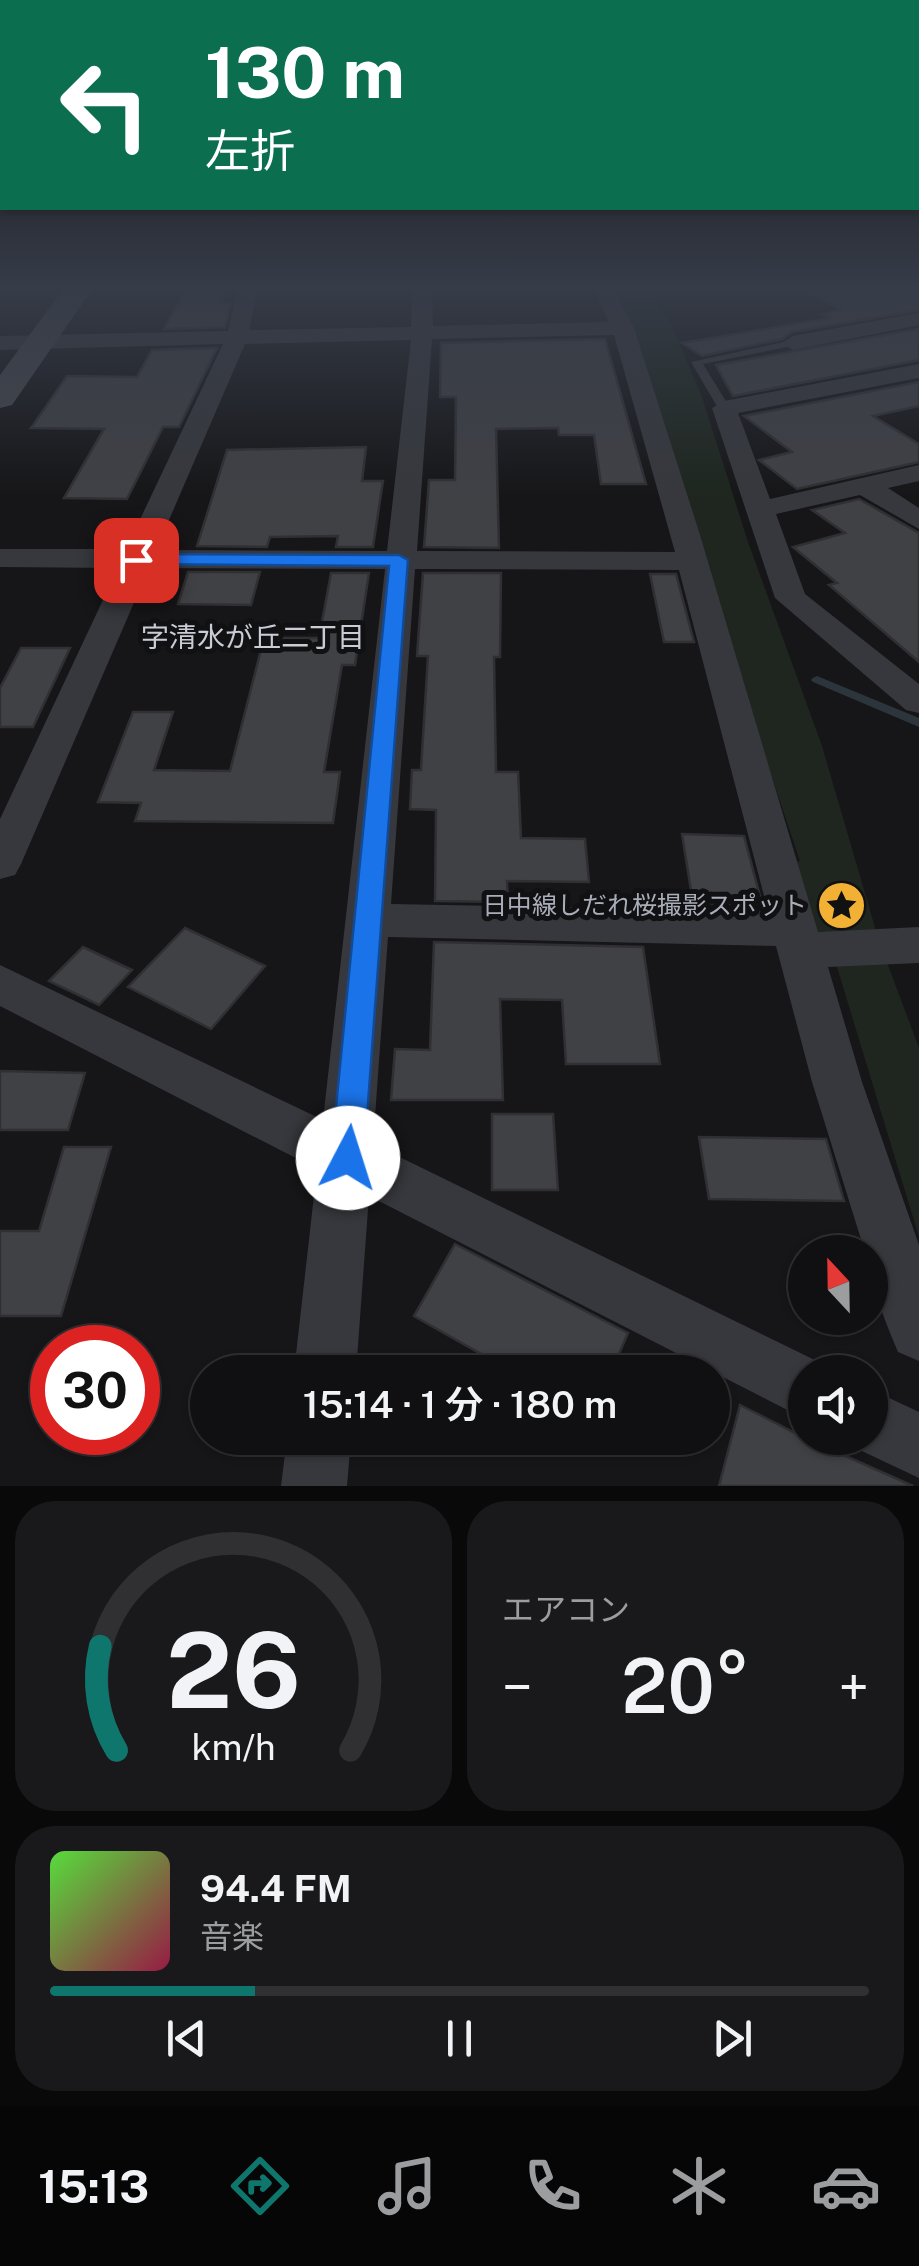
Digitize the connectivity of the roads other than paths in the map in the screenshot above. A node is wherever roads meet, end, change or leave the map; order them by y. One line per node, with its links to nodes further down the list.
1 (30, 357): 7 (street)
2 (229, 357): 14 (street)
3 (420, 357): 15 (street)
4 (632, 357): 16 (street)
5 (719, 357): 8 (lane)
6 (919, 371): 8 (street)
7 (0, 398)
8 (724, 408): 11 (street)
9 (919, 474): 10 (street)
10 (866, 487): 11 (street); 12 (street)
11 (758, 510): 17 (street)
12 (919, 520)
13 (0, 558): 14 (street)
14 (136, 560): 15 (street); 18 (street)
15 (399, 560): 16 (street); 19 (street)
16 (692, 561): 20 (street)
17 (919, 702)
18 (0, 864)
19 (368, 920): 20 (street); 23 (street)
20 (798, 940): 21 (street); 24 (street)
21 (919, 945)
22 (0, 984): 23 (street)
23 (348, 1158): 25 (street); 26 (street)
24 (919, 1331)
25 (327, 1355)
26 (788, 1379)
27 (888, 1430): 28 (street)
28 (919, 1446)
29 (317, 1455): 30 (street)
30 (314, 1486)

